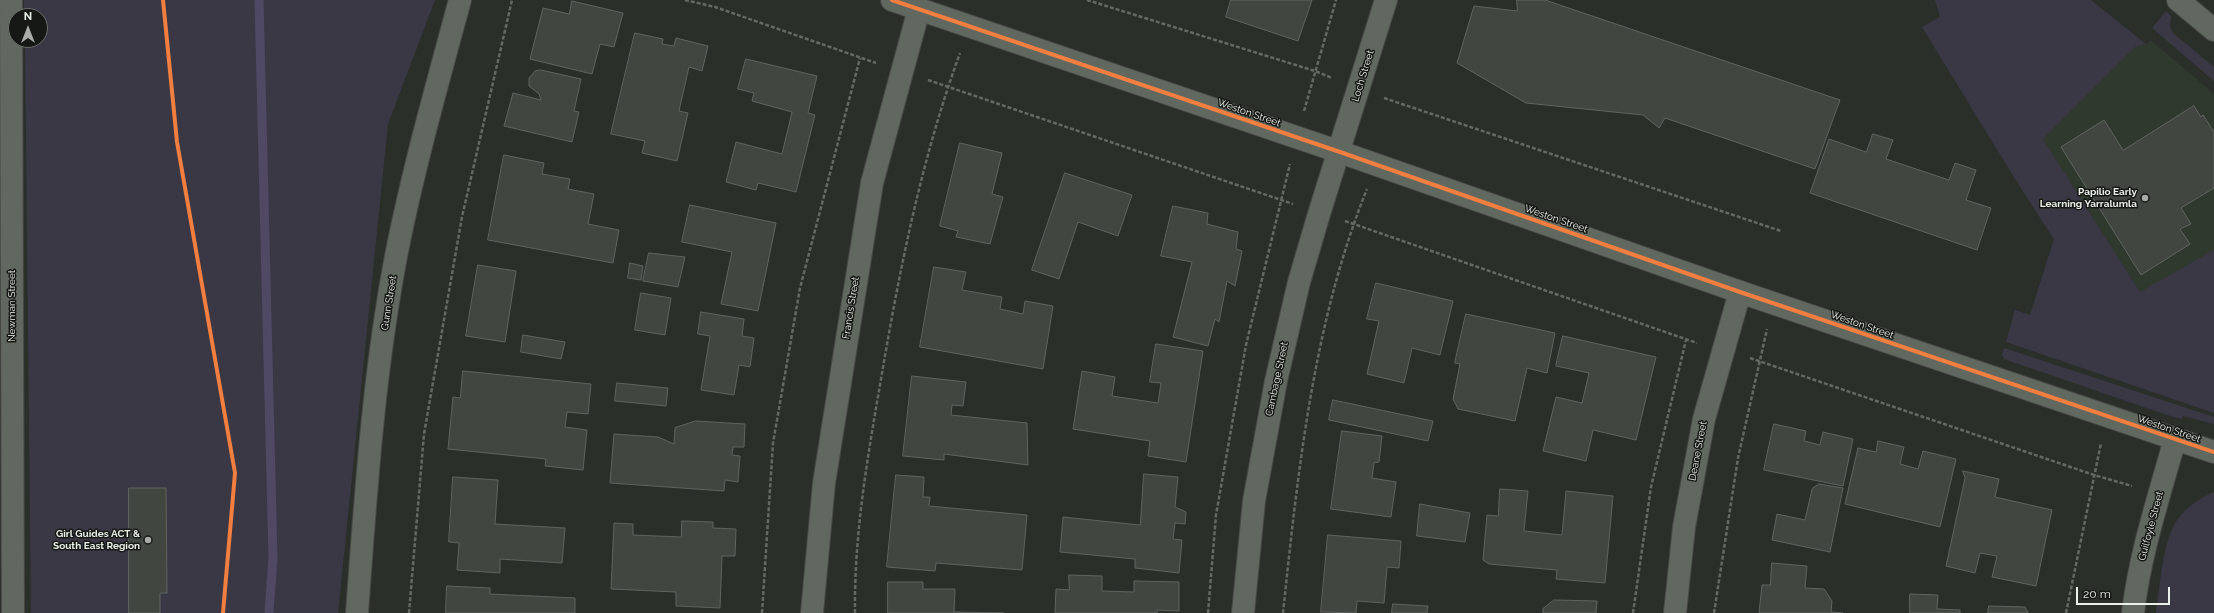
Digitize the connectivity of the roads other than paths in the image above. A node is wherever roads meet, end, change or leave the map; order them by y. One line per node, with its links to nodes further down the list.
1 (11, 0): 12 (street, Newman Street)
2 (460, 0): 13 (street, Gunn Street)
3 (892, 0): 6 (street, Weston Street)
4 (1386, 0): 8 (street, Loch Street)
5 (2178, 0): 7 (street)
6 (919, 9): 8 (street, Weston Street); 14 (street, Francis Street)
7 (2214, 30)
8 (1340, 152): 9 (street, Weston Street); 15 (street, Cambage Street)
9 (1740, 292): 10 (street, Weston Street); 16 (street, Deane Street)
10 (2175, 439): 11 (street, Weston Street); 17 (street, Guilfoyle Street)
11 (2214, 452)
12 (13, 613)
13 (357, 613)
14 (812, 613)
15 (1243, 613)
16 (1675, 613)
17 (2133, 613)

